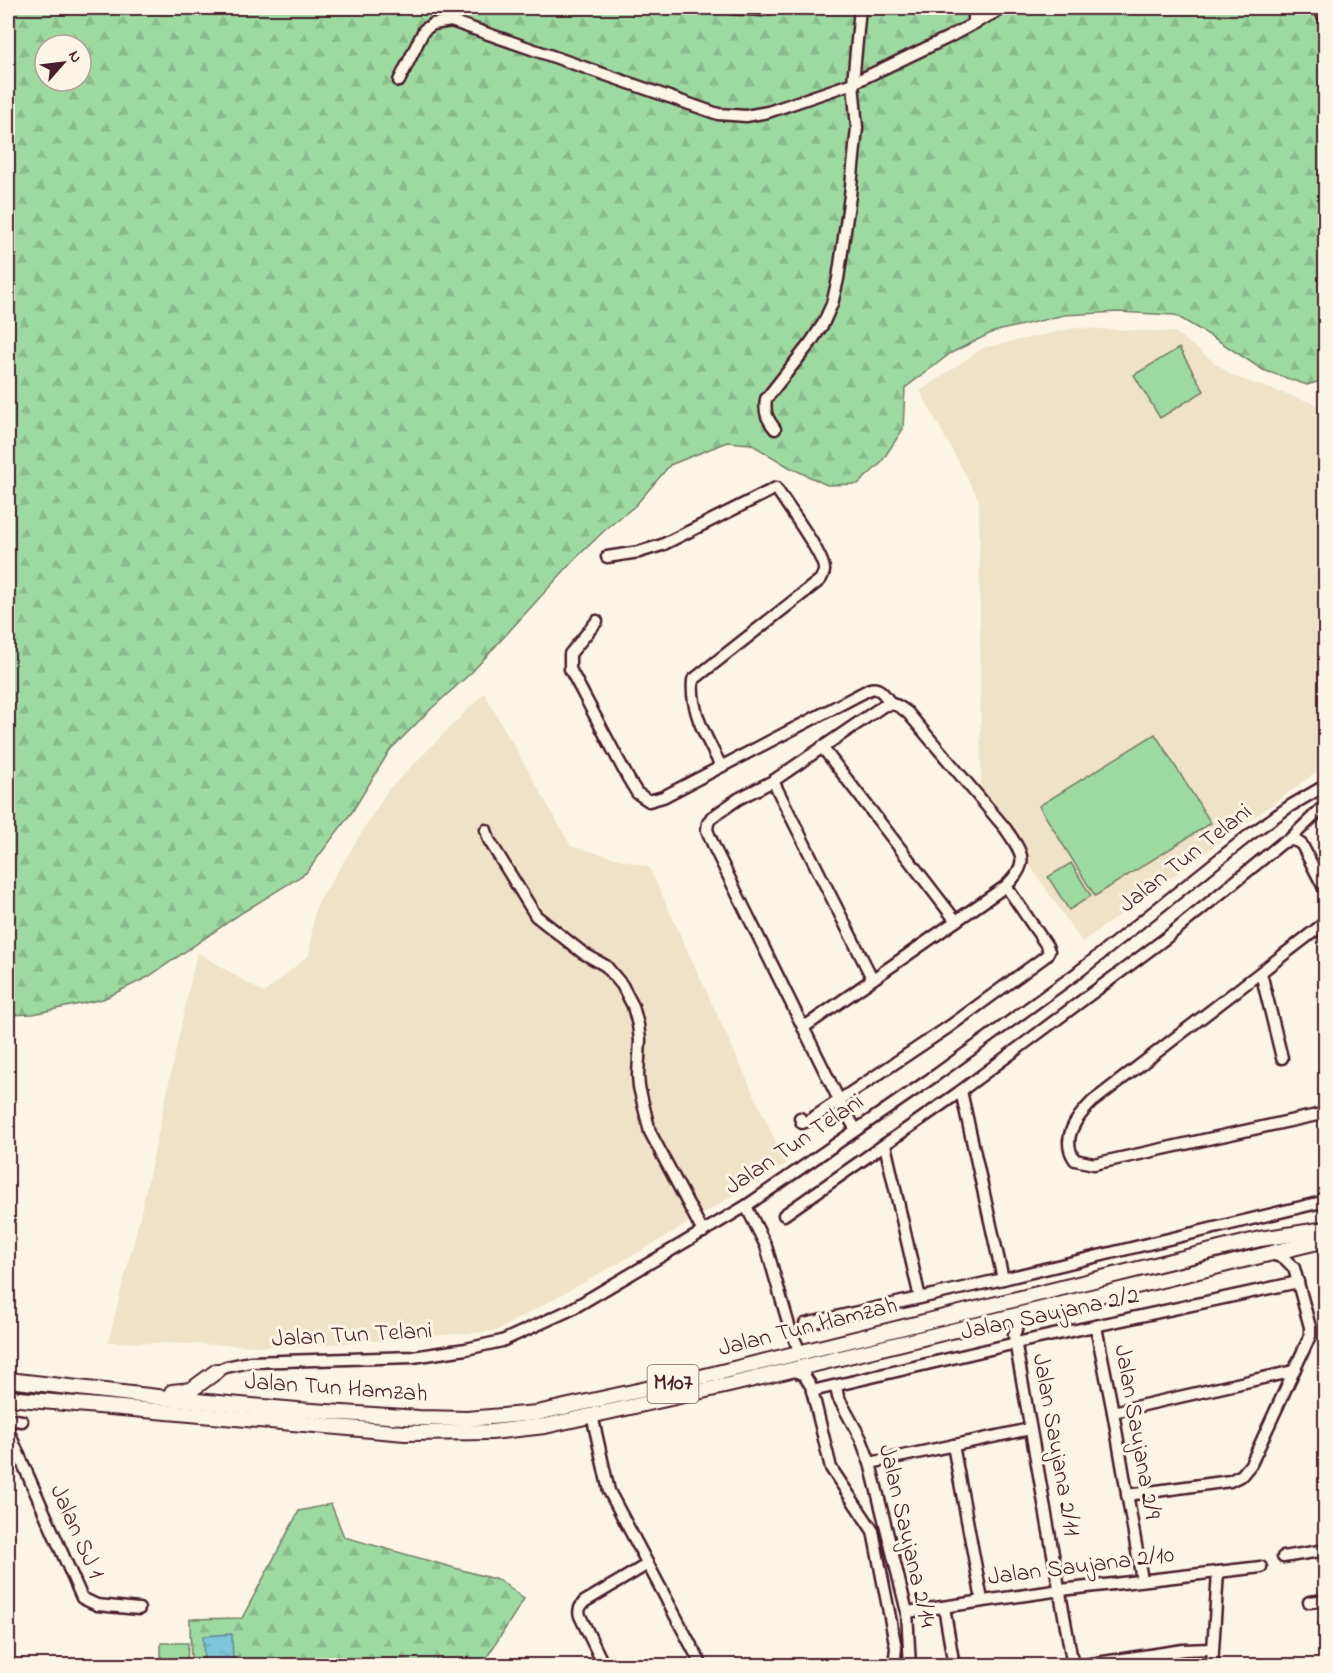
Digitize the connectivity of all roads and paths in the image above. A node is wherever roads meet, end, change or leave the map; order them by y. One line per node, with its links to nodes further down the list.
1 (731, 8): 2 (street)
2 (769, 8)
3 (860, 8): 10 (street)
4 (974, 8): 8 (street)
5 (1003, 8): 8 (street)
6 (1318, 8): 7 (street)
7 (1326, 19)
8 (974, 23): 10 (street)
9 (399, 81): 10 (street)
10 (853, 83): 11 (street)
11 (775, 429)
12 (607, 557): 16 (street)
13 (597, 621): 16 (street)
14 (891, 704): 15 (street); 16 (street); 22 (street)
15 (822, 747): 17 (street); 24 (street)
16 (721, 766)
17 (773, 781): 27 (street); 28 (street)
18 (1326, 784): 34 (street, Jalan Tun Telani)
19 (1321, 810): 21 (street)
20 (486, 830): 41 (street)
21 (1289, 840): 23 (street); 30 (street)
22 (1006, 886): 24 (street); 31 (street)
23 (1326, 892)
24 (956, 921): 27 (street)
25 (1326, 922): 26 (street)
26 (1261, 973): 29 (street); 32 (street)
27 (873, 978): 28 (street)
28 (803, 1028): 31 (street)
29 (1282, 1058)
30 (961, 1091): 35 (street); 47 (street)
31 (839, 1100): 33 (street); 34 (street)
32 (1326, 1113)
33 (800, 1118)
34 (856, 1130): 37 (street, Jalan Tun Telani)
35 (885, 1144): 38 (street); 49 (street)
36 (1326, 1202): 47 (street)
37 (746, 1206): 41 (street, Jalan Tun Telani); 55 (street)
38 (784, 1215)
39 (1326, 1224): 42 (main road)
40 (1326, 1229): 42 (main road, Jalan Tun Hamzah / M107)
41 (703, 1232): 58 (street, Jalan Tun Telani)
42 (1260, 1239): 55 (main road, Jalan Tun Hamzah / M107)
43 (1326, 1240): 44 (main road, Jalan Tun Hamzah / M107)
44 (1309, 1244): 45 (main road, Jalan Tun Hamzah / M107); 46 (street)
45 (1271, 1254): 46 (street); 50 (main road, Jalan Tun Hamzah / M107)
46 (1294, 1268): 48 (street)
47 (1004, 1279): 49 (street)
48 (1298, 1282): 53 (street, Jalan Saujana 2/2); 59 (street)
49 (920, 1298): 52 (street)
50 (1028, 1312): 51 (main road, Jalan Tun Hamzah / M107); 54 (street)
51 (993, 1321): 54 (street); 56 (main road, Jalan Tun Hamzah / M107)
52 (805, 1324)
53 (1096, 1327): 54 (street, Jalan Saujana 2/2); 66 (street, Jalan Saujana 2/9)
54 (1015, 1339): 61 (street, Jalan Saujana 2/2); 70 (street, Jalan Saujana 2/11)
55 (800, 1352): 65 (main road, Jalan Tun Hamzah / M107)
56 (824, 1362): 57 (main road, Jalan Tun Hamzah / M107); 62 (street)
57 (792, 1370): 62 (street); 67 (main road, Jalan Tun Hamzah / M107)
58 (217, 1371): 63 (main road); 65 (main road)
59 (1294, 1371): 66 (street); 74 (street)
60 (8, 1380): 63 (main road, Jalan Tun Hamzah / M107)
61 (836, 1386): 62 (street, Jalan Saujana 2/2); 73 (street, Jalan Saujana 2/14)
62 (812, 1388): 92 (street)
63 (104, 1390): 65 (main road, Jalan Tun Hamzah / M107)
64 (10, 1401): 67 (main road, Jalan Tun Hamzah / M107)
65 (297, 1410)
66 (1113, 1412): 74 (street, Jalan Saujana 2/9)
67 (592, 1415): 77 (street)
68 (8, 1419): 69 (street)
69 (22, 1421)
70 (1030, 1429): 72 (street); 81 (street, Jalan Saujana 2/11)
71 (8, 1430): 86 (street, Jalan SJ 1)
72 (953, 1445): 73 (street); 82 (street)
73 (870, 1463): 87 (street, Jalan Saujana 2/14)
74 (1127, 1495): 80 (street, Jalan Saujana 2/9)
75 (1326, 1550): 76 (street)
76 (1283, 1557)
77 (648, 1564): 90 (street); 91 (street)
78 (1261, 1567): 79 (street, Jalan Saujana 2/10)
79 (1218, 1572): 80 (street, Jalan Saujana 2/10); 88 (street)
80 (1142, 1580): 81 (street, Jalan Saujana 2/10)
81 (1060, 1590): 82 (street, Jalan Saujana 2/10); 95 (street, Jalan Saujana 2/11)
82 (982, 1600): 85 (street, Jalan Saujana 2/10)
83 (1326, 1600): 84 (street)
84 (1309, 1602)
85 (944, 1607): 87 (street, Jalan Saujana 2/10); 94 (street)
86 (139, 1609)
87 (907, 1612): 93 (street, Jalan Saujana 2/14)
88 (1212, 1649): 89 (street); 96 (street)
89 (1133, 1661): 95 (street)
90 (604, 1665)
91 (702, 1665)
92 (894, 1665)
93 (909, 1665)
94 (954, 1665)
95 (1075, 1665)
96 (1212, 1665)

